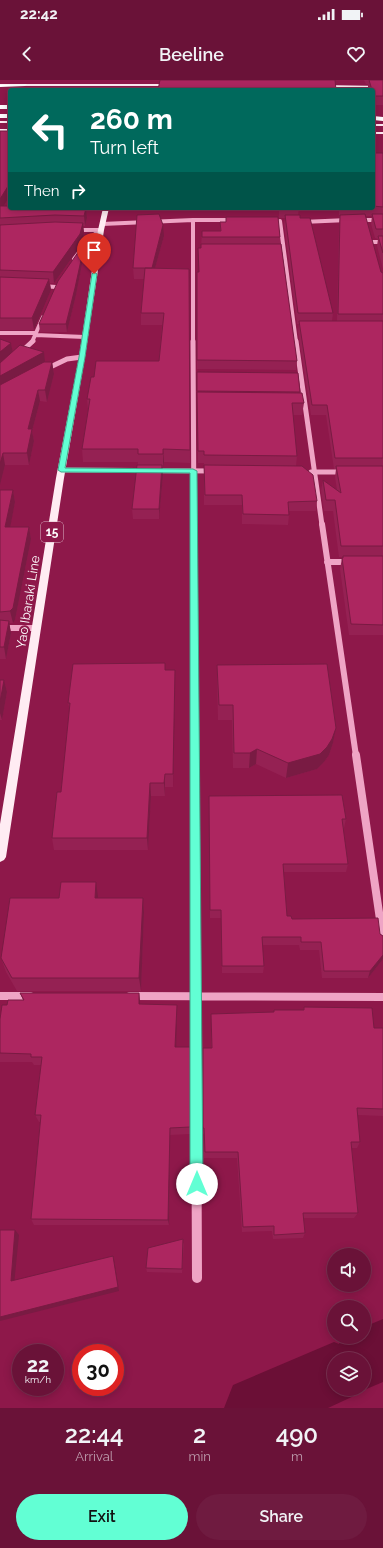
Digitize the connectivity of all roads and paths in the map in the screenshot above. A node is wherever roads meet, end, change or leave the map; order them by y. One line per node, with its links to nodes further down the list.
1 (135, 80): 7 (main road)
2 (0, 85): 3 (highway)
3 (25, 85): 7 (main road)
4 (179, 86): 7 (main road)
5 (320, 86): 6 (main road)
6 (383, 87)
7 (133, 88)
8 (106, 210): 17 (main road, Yao Ibaraki Line / 15)
9 (366, 219): 12 (street); 16 (street); 18 (street)
10 (193, 220): 11 (street); 17 (street); 42 (street)
11 (238, 220)
12 (383, 220)
13 (273, 221): 14 (street)
14 (280, 221): 15 (street); 24 (street)
15 (286, 221)
16 (294, 221)
17 (102, 227): 19 (street); 26 (street); 36 (main road, Yao Ibaraki Line / 15)
18 (368, 227)
19 (71, 230)
20 (370, 235): 21 (street)
21 (372, 242): 22 (street); 25 (street)
22 (383, 242)
23 (276, 248): 24 (street)
24 (283, 248): 32 (street)
25 (374, 248)
26 (70, 265)
27 (60, 281): 29 (street)
28 (35, 286): 29 (street)
29 (56, 287): 30 (street)
30 (53, 293)
31 (45, 312): 35 (street)
32 (294, 328): 33 (street); 41 (street)
33 (302, 328)
34 (0, 333): 35 (street)
35 (36, 334): 36 (street); 37 (street)
36 (85, 337): 38 (main road, Yao Ibaraki Line / 15)
37 (18, 354)
38 (82, 357): 39 (street); 46 (main road, Yao Ibaraki Line / 15)
39 (39, 372)
40 (293, 374): 41 (street)
41 (301, 374): 45 (street)
42 (194, 400): 43 (street); 47 (street)
43 (202, 400)
44 (297, 401): 45 (street)
45 (304, 401): 50 (street)
46 (61, 470): 47 (street); 55 (main road, Yao Ibaraki Line / 15)
47 (193, 471): 48 (street); 62 (street)
48 (216, 471)
49 (307, 472): 50 (street)
50 (314, 472): 51 (street); 52 (street)
51 (352, 472)
52 (327, 562): 53 (street); 57 (street)
53 (359, 562)
54 (0, 628): 55 (street)
55 (37, 628): 56 (main road, Yao Ibaraki Line / 15)
56 (0, 857)
57 (380, 893): 58 (street)
58 (383, 940)
59 (0, 996): 60 (street)
60 (39, 996)
61 (118, 996): 62 (street)
62 (197, 996): 63 (street); 64 (street)
63 (383, 997)
64 (197, 1278)

